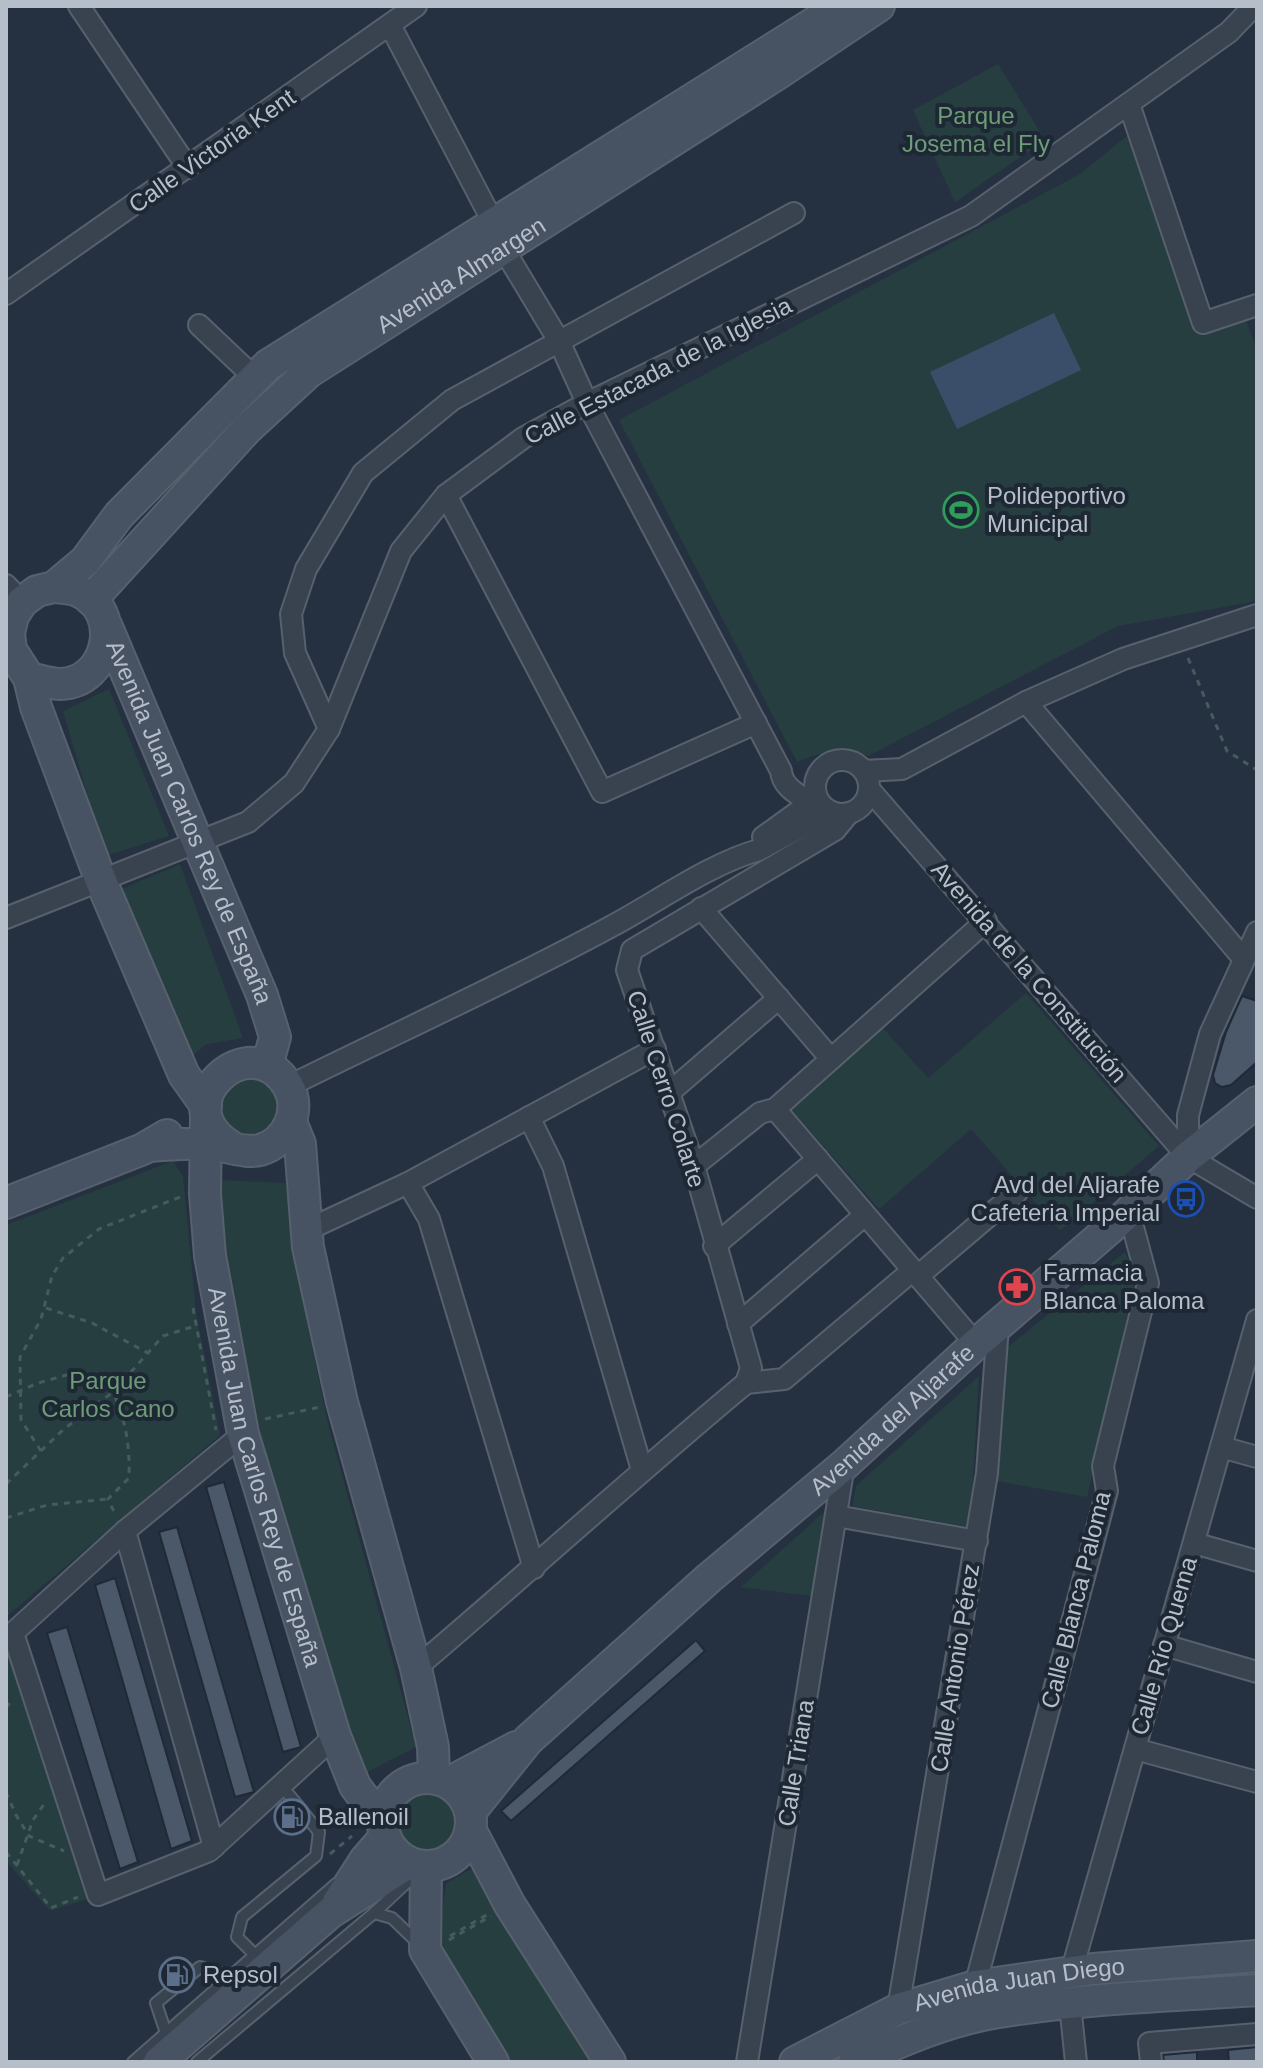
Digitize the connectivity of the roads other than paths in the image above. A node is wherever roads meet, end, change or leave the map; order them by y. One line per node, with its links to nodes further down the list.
1 (79, 6): 8 (street)
2 (416, 6): 6 (street, Calle Victoria Kent)
3 (841, 6): 10 (street, Avenida Almargen)
4 (879, 6): 10 (street, Avenida Almargen)
5 (1256, 7): 7 (street, Calle Estacada de la Iglesia)
6 (390, 25): 8 (street, Calle Victoria Kent); 10 (street)
7 (1129, 104): 12 (street); 16 (street, Calle Estacada de la Iglesia)
8 (188, 168): 11 (street, Calle Victoria Kent)
9 (794, 213): 14 (street)
10 (498, 235): 14 (street); 15 (street, Avenida Almargen); 20 (street, Avenida Almargen)
11 (6, 294)
12 (1257, 305)
13 (199, 325): 15 (street)
14 (559, 341): 16 (street); 26 (street)
15 (255, 378): 18 (street, Avenida Almargen)
16 (587, 403): 17 (street, Calle Estacada de la Iglesia); 25 (street)
17 (446, 495): 25 (street); 26 (street, Calle Estacada de la Iglesia)
18 (54, 587): 19 (street); 20 (street)
19 (14, 594): 23 (street)
20 (91, 600): 22 (street)
21 (1257, 615): 24 (street)
22 (107, 627): 23 (street); 29 (street, Avenida Juan Carlos Rey de España)
23 (17, 670): 30 (street)
24 (1026, 702): 27 (street); 35 (street)
25 (756, 723): 28 (street)
26 (329, 729): 29 (street, Calle Estacada de la Iglesia)
27 (867, 780): 28 (street); 28 (street); 33 (street, Avenida de la Constitución)
28 (824, 801): 31 (street, Calle Cerro Colarte); 39 (street)
29 (199, 842): 30 (street, Calle Estacada de la Iglesia); 39 (street, Avenida Juan Carlos Rey de España)
30 (101, 881): 32 (street, Calle Estacada de la Iglesia); 45 (street)
31 (701, 908): 36 (street); 37 (street, Calle Cerro Colarte)
32 (6, 918)
33 (986, 921): 38 (street); 47 (street, Avenida de la Constitución)
34 (1257, 932): 35 (street)
35 (1243, 958): 47 (street)
36 (779, 998): 38 (street); 40 (street)
37 (655, 1049): 40 (street, Calle Cerro Colarte); 43 (street)
38 (831, 1059): 42 (street)
39 (278, 1076): 44 (street); 45 (street)
40 (670, 1092): 49 (street, Calle Cerro Colarte)
41 (1257, 1102): 47 (street, Avenida del Aljarafe)
42 (775, 1109): 48 (street); 49 (street)
43 (529, 1117): 50 (street); 69 (street)
44 (291, 1122): 45 (street); 57 (street)
45 (211, 1124): 46 (street); 53 (street, Avenida Juan Carlos Rey de España)
46 (150, 1146): 53 (street); 54 (street)
47 (1188, 1157): 52 (street, Avenida de la Constitución); 55 (street, Avenida del Aljarafe)
48 (818, 1159): 56 (street); 58 (street)
49 (694, 1166): 58 (street, Calle Cerro Colarte)
50 (408, 1183): 57 (street); 75 (street)
51 (1017, 1192): 59 (street)
52 (1257, 1198)
53 (194, 1202): 65 (street, Avenida Juan Carlos Rey de España)
54 (6, 1203)
55 (1129, 1212): 62 (street, Avenida del Aljarafe); 97 (street, Calle Blanca Paloma)
56 (865, 1215): 59 (street); 61 (street)
57 (307, 1230): 77 (street)
58 (714, 1246): 61 (street, Calle Cerro Colarte)
59 (915, 1273): 62 (street); 64 (street)
60 (1257, 1320): 63 (street, Calle Río Quema)
61 (738, 1324): 64 (street, Calle Cerro Colarte)
62 (987, 1335): 68 (street, Avenida del Aljarafe); 72 (street, Calle Antonio Pérez)
63 (1254, 1343): 66 (street, Calle Río Quema)
64 (746, 1383): 69 (street)
65 (234, 1430): 71 (street); 79 (street, Avenida Juan Carlos Rey de España)
66 (1221, 1447): 67 (street); 73 (street, Calle Río Quema)
67 (1257, 1457)
68 (844, 1465): 70 (street, Calle Triana); 80 (street, Avenida del Aljarafe)
69 (642, 1470): 75 (street)
70 (836, 1516): 72 (street); 108 (street, Calle Triana)
71 (125, 1531): 87 (street); 87 (street)
72 (977, 1541): 100 (street, Calle Antonio Pérez)
73 (1194, 1543): 74 (street); 76 (street, Calle Río Quema)
74 (1257, 1561)
75 (534, 1568): 77 (street)
76 (1164, 1645): 78 (street); 81 (street, Calle Río Quema)
77 (416, 1668): 82 (street)
78 (1257, 1672)
79 (335, 1736): 84 (street); 86 (street, Avenida Juan Carlos Rey de España)
80 (528, 1740): 82 (street, Avenida del Aljarafe); 85 (street, Avenida del Aljarafe)
81 (1135, 1749): 83 (street); 95 (street, Calle Río Quema)
82 (441, 1780): 85 (street); 86 (street)
83 (1257, 1782)
84 (281, 1785): 87 (street); 93 (lane)
85 (471, 1821): 89 (street); 107 (street)
86 (384, 1829): 88 (street); 89 (street)
87 (214, 1847)
88 (365, 1860): 90 (street); 93 (lane)
89 (419, 1865): 90 (street); 91 (lane); 92 (street)
90 (330, 1913): 102 (street)
91 (374, 1913): 92 (lane); 105 (lane)
92 (425, 1950): 106 (street)
93 (255, 1955): 96 (lane)
94 (1257, 1956): 95 (street, Avenida Juan Diego)
95 (1071, 1973): 97 (street, Avenida Juan Diego)
96 (231, 1977): 102 (lane); 102 (lane)
97 (975, 1986): 100 (street, Avenida Juan Diego)
98 (1257, 1990): 99 (street, Avenida Juan Diego)
99 (1070, 2004): 110 (street, Avenida Juan Diego); 111 (street)
100 (898, 2009): 109 (street, Avenida Juan Diego)
101 (1257, 2034): 103 (street)
102 (162, 2048): 104 (lane)
103 (1150, 2052)
104 (133, 2062)
105 (197, 2062)
106 (493, 2062)
107 (610, 2062)
108 (747, 2062)
109 (795, 2062)
110 (854, 2062)
111 (1076, 2062)

